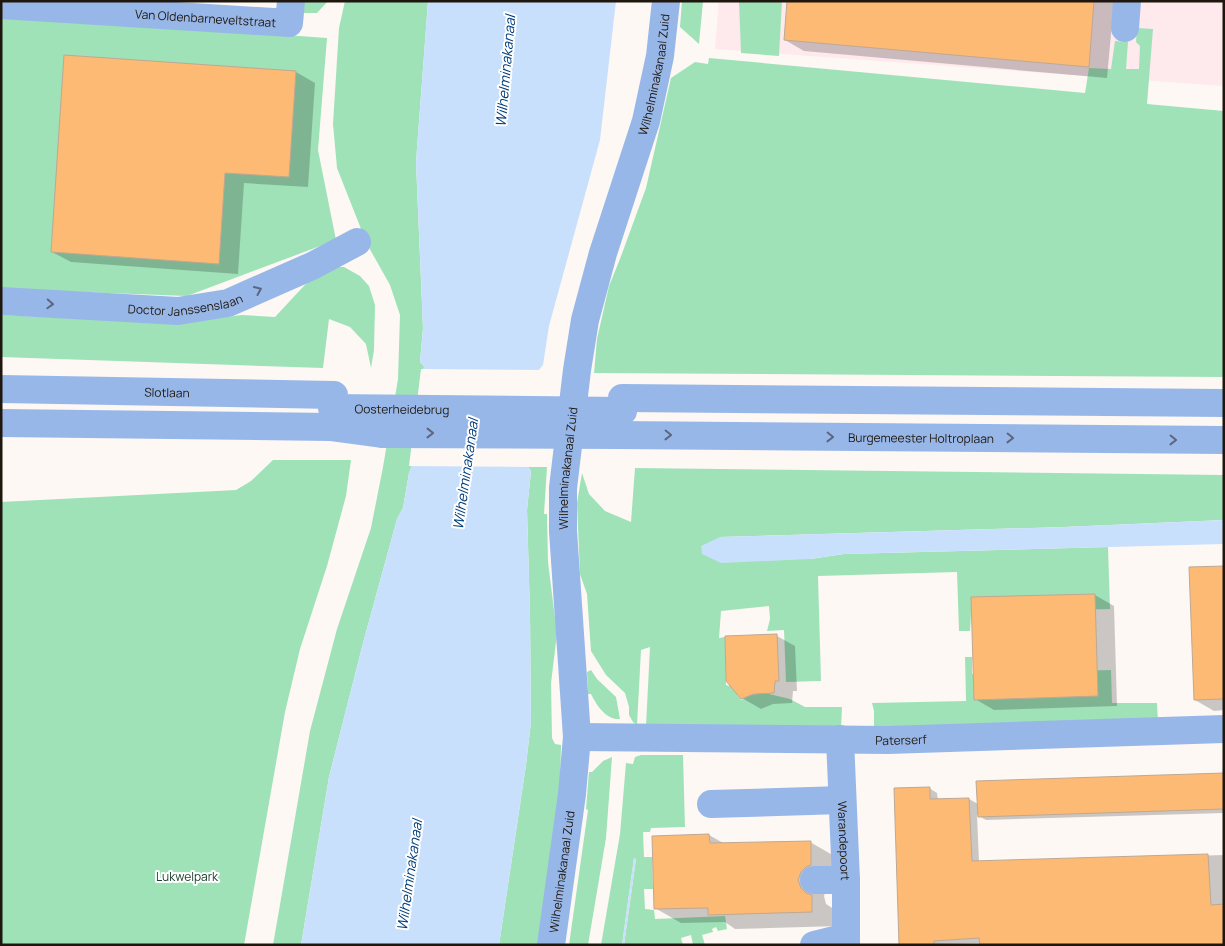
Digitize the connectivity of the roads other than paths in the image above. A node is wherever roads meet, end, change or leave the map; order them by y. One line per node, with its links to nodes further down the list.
1 (666, 1): 19 (street, Wilhelminakanaal Zuid)
2 (1127, 1): 6 (street)
3 (1, 5): 4 (street, Van Oldenbarneveltstraat)
4 (172, 9): 5 (street, Van Oldenbarneveltstraat)
5 (290, 12)
6 (1124, 28)
7 (357, 242): 8 (street, Doctor Janssenslaan, one-way to 7)
8 (1, 301)
9 (1, 390): 14 (street, Slotlaan)
10 (1224, 403): 12 (street)
11 (1, 404): 14 (street, Slotlaan)
12 (621, 415): 13 (street, Burgemeester Holtroplaan); 14 (street, Oosterheidebrug); 14 (street, Oosterheidebrug, one-way to 12, bridge); 17 (street, Burgemeester Holtroplaan, one-way to 17)
13 (1224, 415)
14 (332, 417): 15 (street); 16 (street)
15 (1, 423)
16 (1, 436)
17 (1224, 440)
18 (1224, 729): 20 (street, Paterserf)
19 (577, 736): 20 (street, Paterserf); 26 (street, Wilhelminakanaal Zuid)
20 (840, 739): 21 (street, Warandepoort)
21 (842, 800): 22 (street); 24 (street, Warandepoort)
22 (711, 804)
23 (814, 880): 24 (street)
24 (846, 880): 25 (street, Warandepoort)
25 (846, 941): 27 (street)
26 (551, 945)
27 (814, 945)

